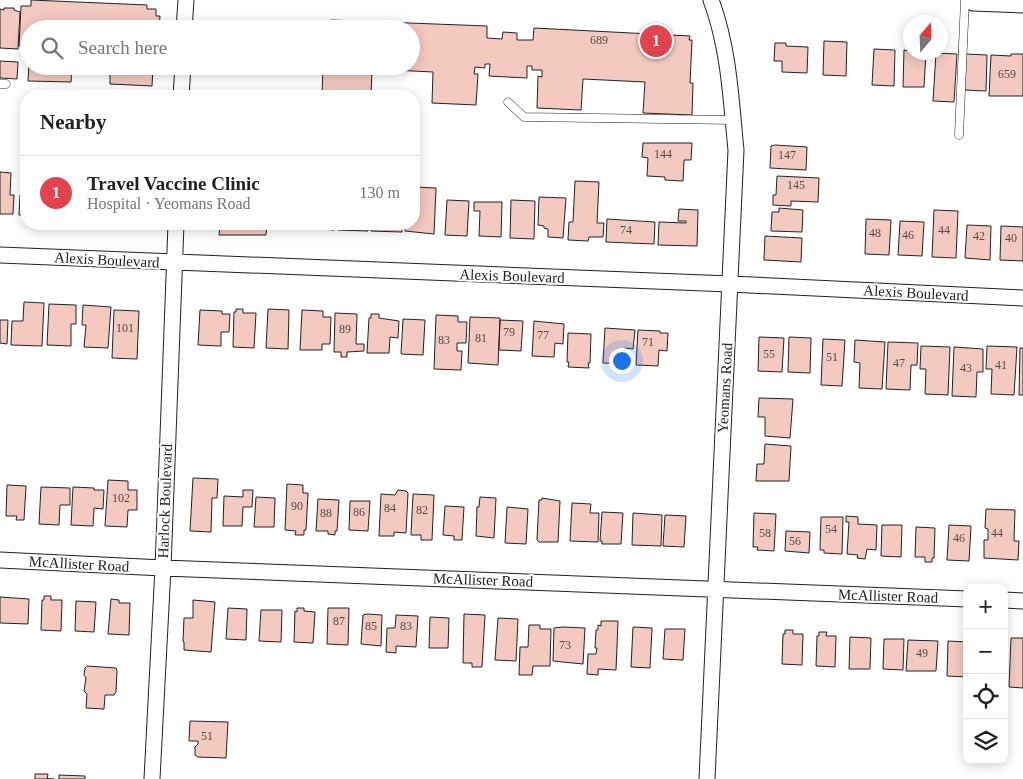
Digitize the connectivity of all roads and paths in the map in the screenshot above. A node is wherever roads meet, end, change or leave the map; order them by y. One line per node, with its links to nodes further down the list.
1 (186, 0): 6 (street)
2 (711, 0): 10 (street, Yeomans Road)
3 (965, 0): 11 (lane)
4 (973, 0): 5 (main road)
5 (1023, 2)
6 (185, 20)
7 (182, 75): 8 (street)
8 (181, 90)
9 (508, 102): 10 (lane)
10 (733, 120): 15 (street, Yeomans Road)
11 (959, 135)
12 (176, 230): 14 (street, Harlock Boulevard)
13 (0, 255): 14 (street, Alexis Boulevard)
14 (174, 263): 15 (street, Alexis Boulevard); 18 (street, Harlock Boulevard)
15 (730, 284): 16 (street, Alexis Boulevard); 19 (street, Yeomans Road)
16 (1023, 298)
17 (0, 560): 18 (street, McAllister Road)
18 (163, 568): 19 (street, McAllister Road); 23 (street, Harlock Boulevard)
19 (716, 588): 20 (street, McAllister Road); 24 (street, Yeomans Road)
20 (963, 599)
21 (1008, 600): 22 (street)
22 (1023, 601)
23 (152, 779)
24 (707, 779)

